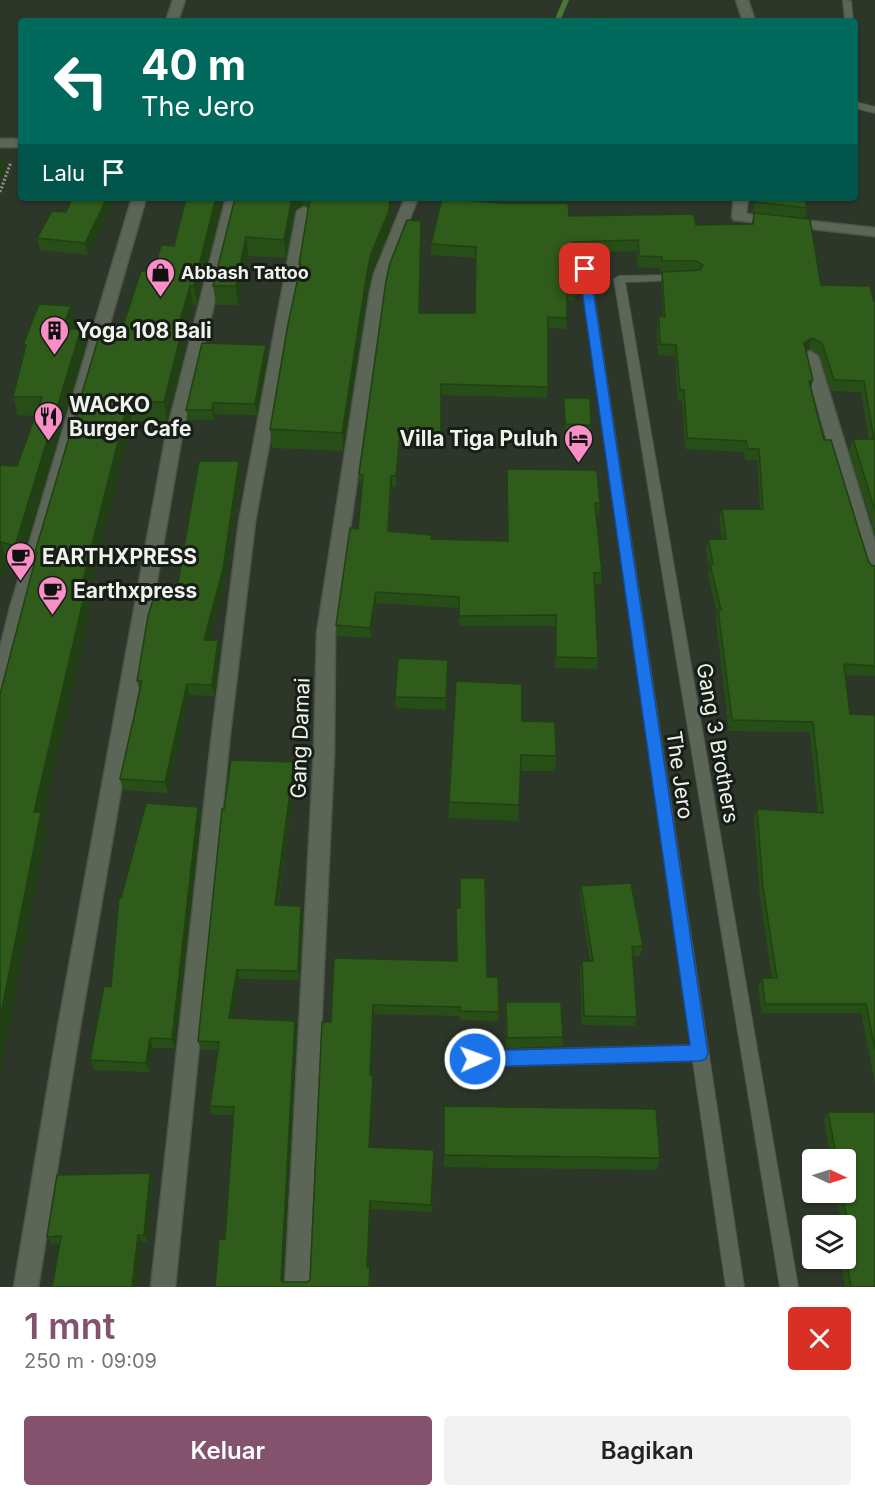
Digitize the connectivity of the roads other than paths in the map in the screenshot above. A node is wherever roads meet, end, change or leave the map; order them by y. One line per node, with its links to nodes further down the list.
1 (178, 0): 4 (street)
2 (742, 0): 5 (street)
3 (847, 1): 6 (lane)
4 (173, 18)
5 (748, 18)
6 (849, 18)
7 (858, 106): 8 (lane)
8 (875, 110)
9 (0, 143): 10 (street)
10 (18, 143)
11 (138, 201): 21 (street)
12 (232, 201): 24 (street)
13 (410, 201): 26 (street, Gang Damai)
14 (741, 201): 16 (street)
15 (304, 211): 25 (street)
16 (875, 232)
17 (585, 269): 22 (lane, The Jero)
18 (694, 278): 28 (lane, Gang 3 Brothers)
19 (810, 356): 20 (street)
20 (875, 570)
21 (0, 684)
22 (700, 1053): 23 (lane); 27 (lane, The Jero)
23 (475, 1059)
24 (26, 1287)
25 (163, 1287)
26 (297, 1287)
27 (735, 1287)
28 (789, 1287)

